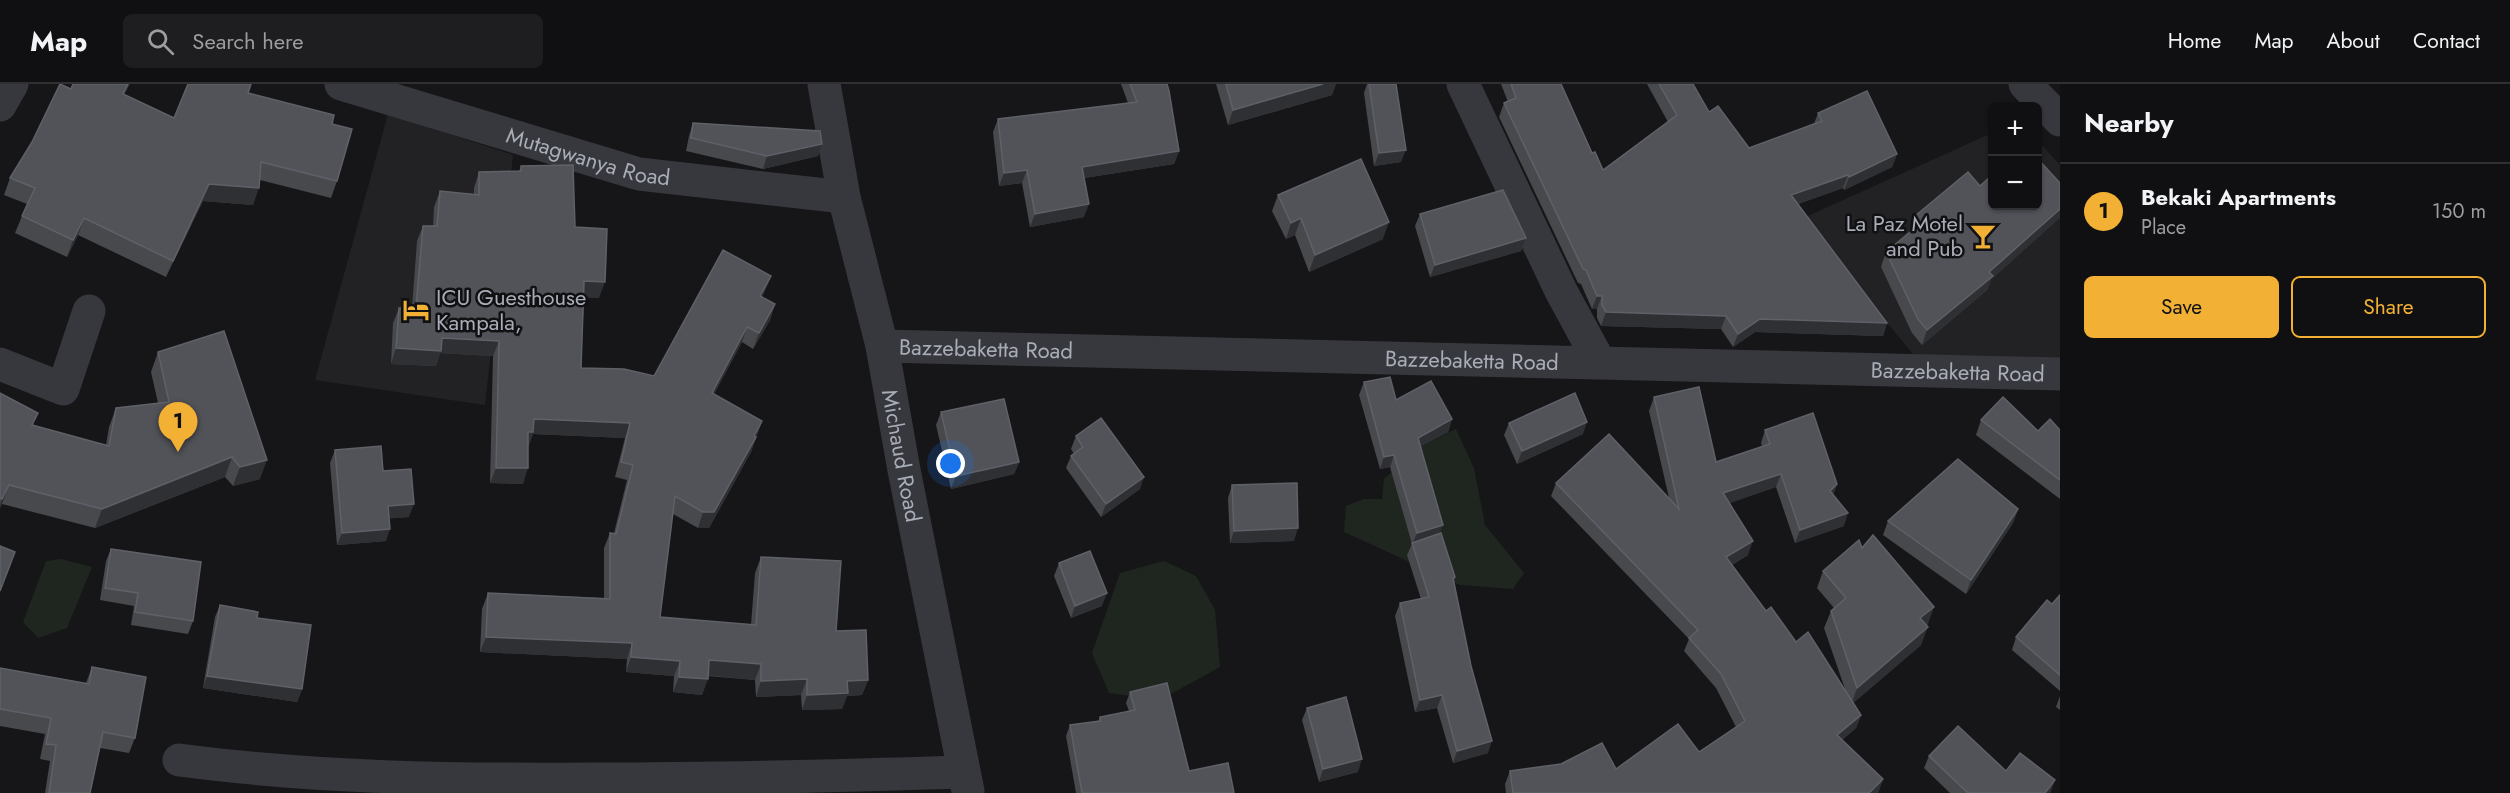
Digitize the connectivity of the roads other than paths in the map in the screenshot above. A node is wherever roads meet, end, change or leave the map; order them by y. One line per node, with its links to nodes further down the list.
1 (12, 84): 6 (street)
2 (340, 84): 8 (street, Mutagwanya Road)
3 (824, 84): 8 (street, Michaud Road)
4 (1463, 84): 11 (street)
5 (2025, 84): 7 (street)
6 (0, 105)
7 (2060, 120)
8 (844, 197): 10 (street, Michaud Road)
9 (89, 311): 12 (street)
10 (882, 346): 11 (street, Bazzebaketta Road); 15 (street, Michaud Road)
11 (1599, 361): 13 (street, Bazzebaketta Road)
12 (0, 364)
13 (2060, 374)
14 (179, 760): 15 (street)
15 (966, 782)

